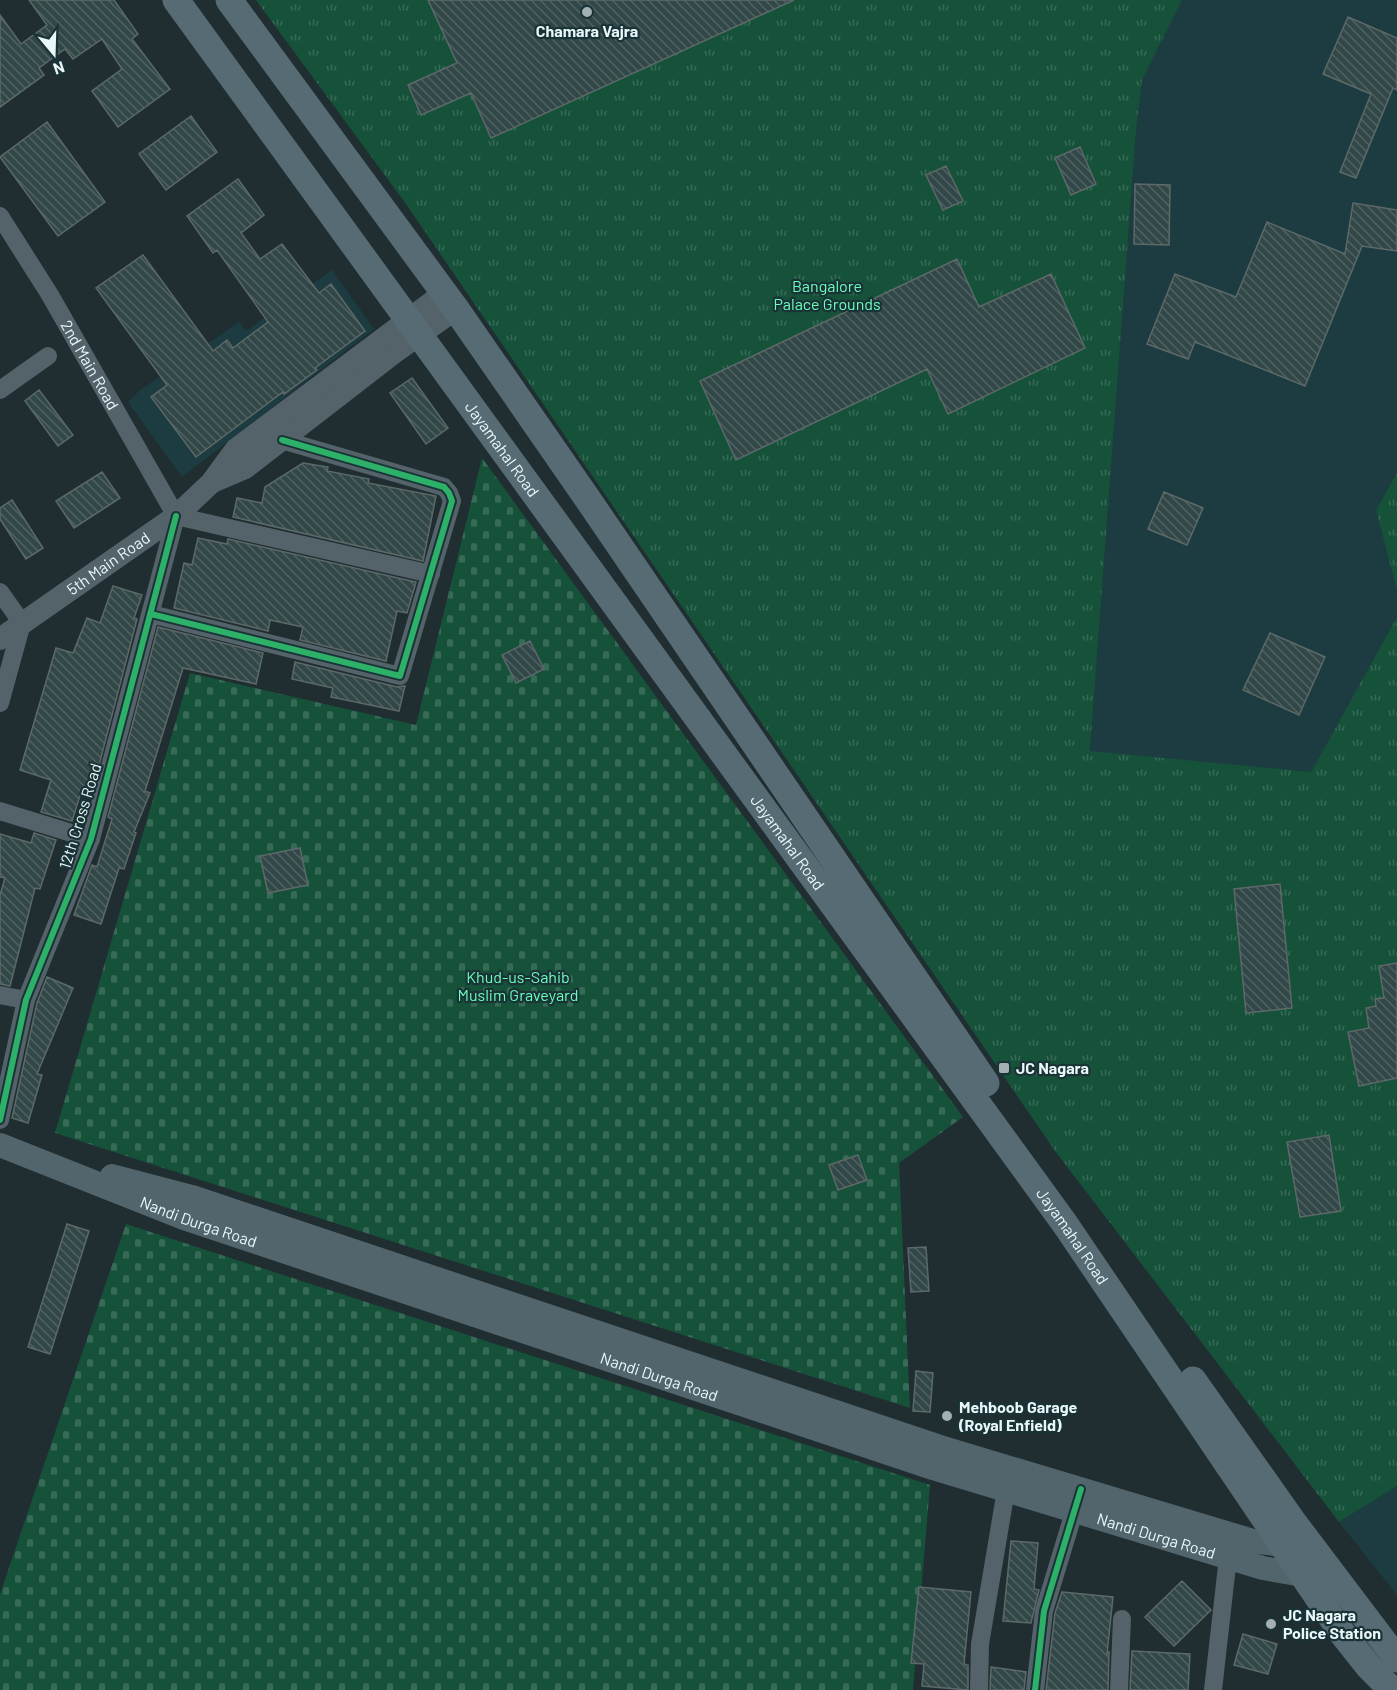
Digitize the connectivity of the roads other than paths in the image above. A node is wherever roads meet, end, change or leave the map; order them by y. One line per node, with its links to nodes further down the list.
1 (176, 0): 6 (main road, Jayamahal Road)
2 (229, 0): 5 (main road, Jayamahal Road)
3 (0, 216): 4 (street, 2nd Main Road)
4 (6, 239): 11 (street, 2nd Main Road)
5 (450, 301): 6 (street); 26 (main road, Jayamahal Road)
6 (414, 327): 9 (street, 5th Main Road); 10 (street, 5th Main Road); 26 (main road, Jayamahal Road)
7 (48, 356): 8 (street)
8 (0, 390)
9 (282, 440): 10 (street, 5th Main Road); 12 (street)
10 (211, 483): 11 (street, 5th Main Road)
11 (176, 516): 12 (street); 14 (street, 12th Cross Road); 15 (street, 5th Main Road)
12 (431, 574): 14 (street)
13 (0, 592): 15 (street)
14 (151, 614): 19 (street, 12th Cross Road)
15 (22, 623): 16 (street, 5th Main Road); 17 (street)
16 (0, 639)
17 (0, 703)
18 (0, 811): 19 (street)
19 (91, 839): 21 (street, 12th Cross Road)
20 (0, 995): 21 (street)
21 (26, 1000): 22 (street, 12th Cross Road)
22 (0, 1120)
23 (0, 1145): 24 (main road, Nandi Durga Road); 25 (main road, Nandi Durga Road)
24 (1006, 1490): 25 (main road, Nandi Durga Road); 31 (street)
25 (1078, 1499): 26 (main road, Nandi Durga Road); 27 (main road, Nandi Durga Road); 32 (street)
26 (1294, 1542): 28 (main road, Jayamahal Road)
27 (1228, 1557): 28 (main road, Nandi Durga Road); 34 (street)
28 (1315, 1571): 30 (main road, Jayamahal Road); 35 (main road, Jayamahal Road)
29 (1122, 1618): 33 (street)
30 (1397, 1659)
31 (979, 1690)
32 (1035, 1690)
33 (1119, 1690)
34 (1213, 1690)
35 (1392, 1690)

